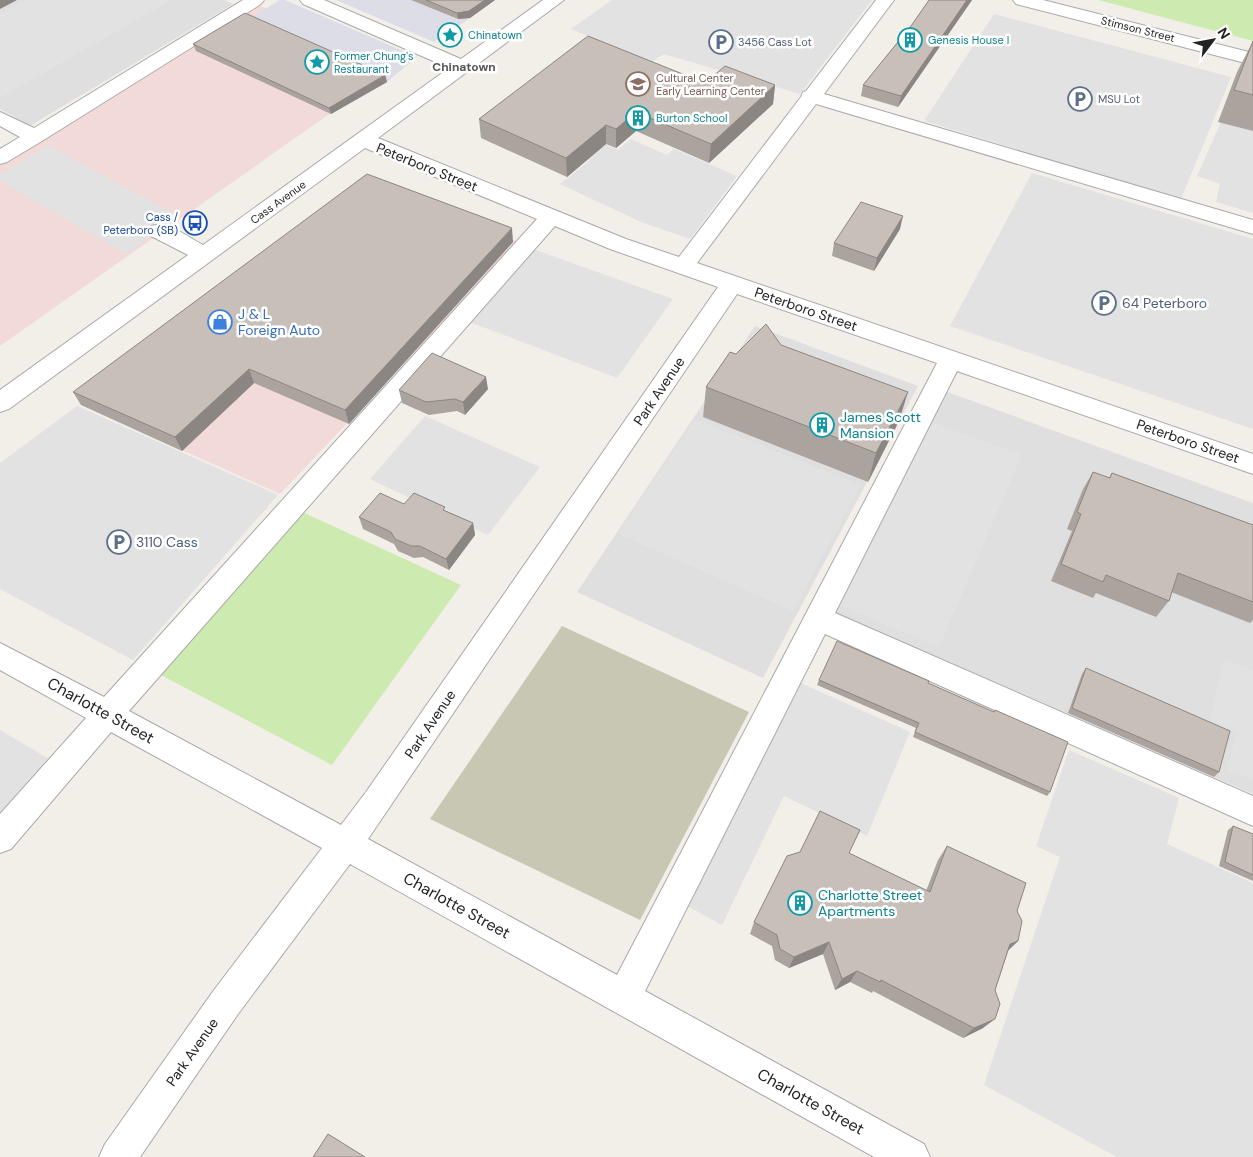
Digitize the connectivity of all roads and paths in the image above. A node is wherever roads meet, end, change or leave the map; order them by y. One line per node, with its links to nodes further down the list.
1 (255, 0): 10 (street)
2 (308, 0): 7 (street)
3 (555, 0): 7 (street, Cass Avenue)
4 (885, 0): 8 (street)
5 (1022, 0): 6 (street, Stimson Street)
6 (1253, 59)
7 (464, 67): 11 (street, Cass Avenue)
8 (810, 96): 14 (street); 17 (street)
9 (0, 118): 10 (street)
10 (35, 137): 12 (street)
11 (364, 140): 13 (street, Peterboro Street); 16 (street, Cass Avenue)
12 (0, 158)
13 (551, 217): 17 (street, Peterboro Street); 24 (street)
14 (1253, 227)
15 (159, 230): 16 (street)
16 (205, 255): 20 (street, Cass Avenue)
17 (683, 267): 18 (street, Peterboro Street)
18 (732, 284): 19 (street, Peterboro Street); 27 (street, Park Avenue)
19 (951, 359): 21 (street, Peterboro Street); 22 (street)
20 (0, 403)
21 (1253, 464)
22 (818, 618): 25 (street); 28 (street)
23 (0, 656): 24 (street, Charlotte Street)
24 (109, 714): 26 (street); 27 (street, Charlotte Street)
25 (1253, 811)
26 (0, 838)
27 (344, 844): 28 (street, Charlotte Street); 29 (street, Park Avenue)
28 (624, 997): 30 (street, Charlotte Street)
29 (118, 1157)
30 (911, 1157)

